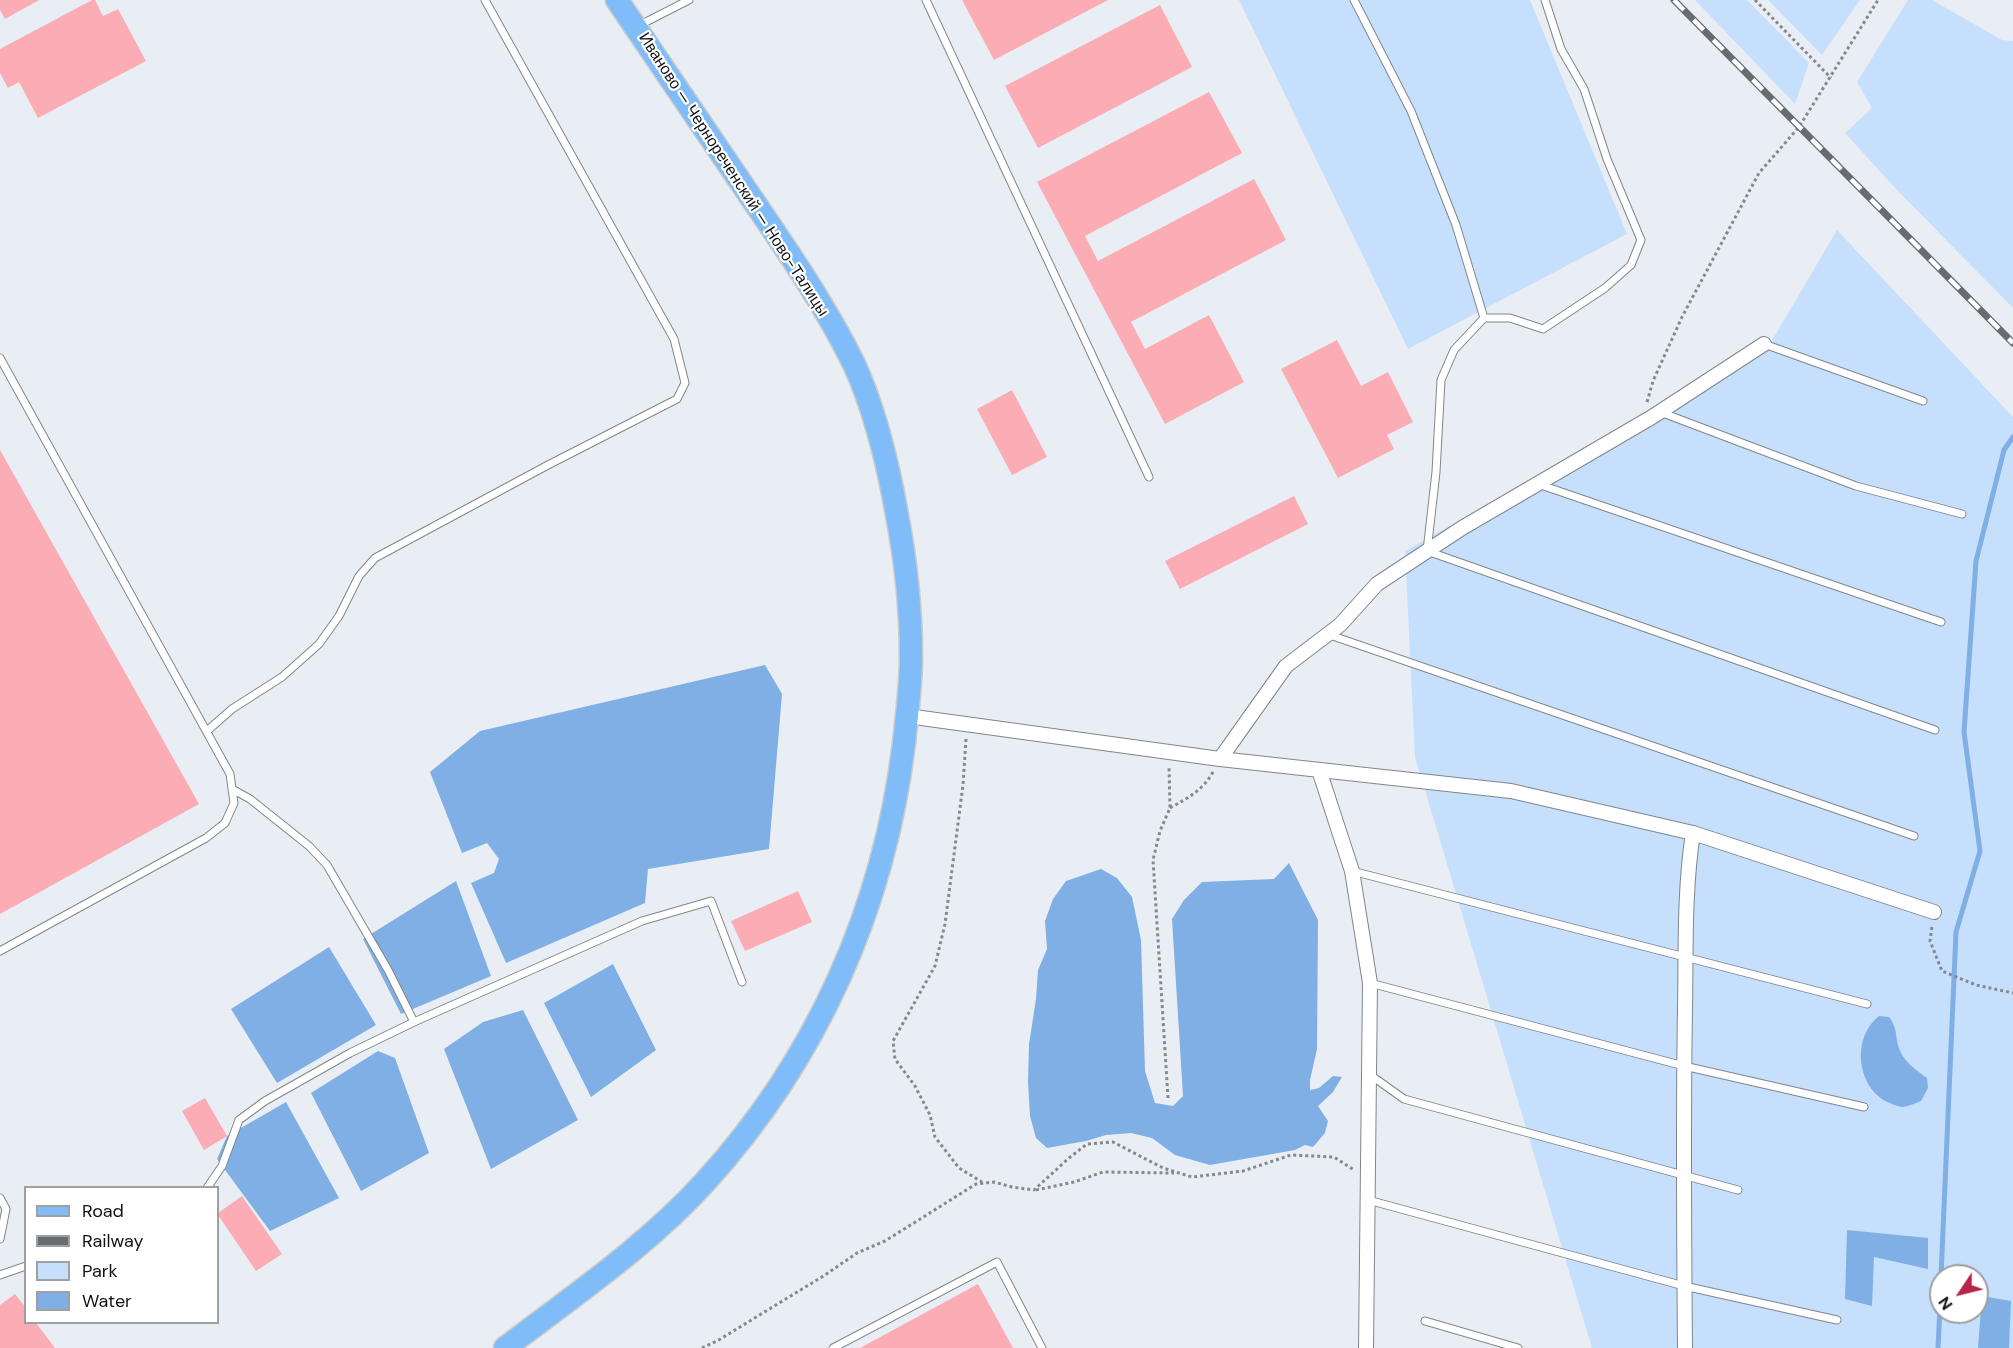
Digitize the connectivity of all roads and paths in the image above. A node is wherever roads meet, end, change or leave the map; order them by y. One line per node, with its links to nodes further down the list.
1 (484, 0): 26 (lane)
2 (617, 0): 9 (main road, Иваново — Чернореченский — Ново-Талицы)
3 (689, 0): 9 (lane)
4 (926, 0): 17 (lane)
5 (1354, 0): 11 (lane)
6 (1545, 0): 11 (lane)
7 (1755, 0): 10 (path)
8 (1878, 0): 10 (path)
9 (636, 27): 23 (main road, Иваново — Чернореченский — Ново-Талицы)
10 (1831, 78): 16 (path)
11 (1484, 318): 20 (lane)
12 (1764, 344): 14 (lane); 15 (street)
13 (0, 358): 26 (lane)
14 (1923, 401)
15 (1660, 412): 16 (street); 19 (lane)
16 (1641, 424): 18 (street)
17 (1149, 477)
18 (1538, 484): 20 (street); 21 (lane)
19 (1962, 514)
20 (1427, 551): 22 (street); 25 (lane)
21 (1941, 622)
22 (1327, 634): 28 (street); 33 (lane)
23 (907, 716): 24 (street); 61 (main road, Иваново — Чернореченский — Ново-Талицы)
24 (964, 724): 27 (street); 49 (path)
25 (1935, 730)
26 (207, 731): 30 (lane)
27 (1168, 752): 28 (street); 31 (path)
28 (1220, 759): 29 (street); 31 (path)
29 (1319, 770): 32 (street); 34 (street)
30 (232, 789): 36 (lane); 42 (lane)
31 (1170, 808): 45 (path)
32 (1692, 833): 35 (street); 37 (street)
33 (1914, 836)
34 (1352, 871): 37 (lane); 39 (street)
35 (1934, 912): 40 (path)
36 (0, 951)
37 (1686, 958): 41 (lane); 43 (street)
38 (742, 982): 42 (lane)
39 (1370, 983): 43 (lane); 44 (street)
40 (2013, 993)
41 (1867, 1004)
42 (414, 1022): 50 (lane)
43 (1684, 1066): 46 (lane); 48 (street)
44 (1369, 1074): 48 (lane); 53 (street)
45 (1168, 1098)
46 (1864, 1107)
47 (1178, 1173): 51 (path); 51 (path); 53 (path)
48 (1683, 1176): 52 (lane); 58 (street)
49 (984, 1183): 51 (path); 62 (path)
50 (208, 1186)
51 (1034, 1190)
52 (1738, 1190)
53 (1368, 1194): 58 (lane); 65 (street)
54 (0, 1198): 55 (lane)
55 (0, 1239)
56 (24, 1267): 57 (lane)
57 (0, 1275)
58 (1684, 1286): 59 (lane); 67 (street)
59 (1837, 1320)
60 (1425, 1321): 66 (lane)
61 (504, 1348)
62 (702, 1348)
63 (833, 1348): 64 (lane)
64 (1042, 1348)
65 (1366, 1348)
66 (1518, 1348)
67 (1685, 1348)

